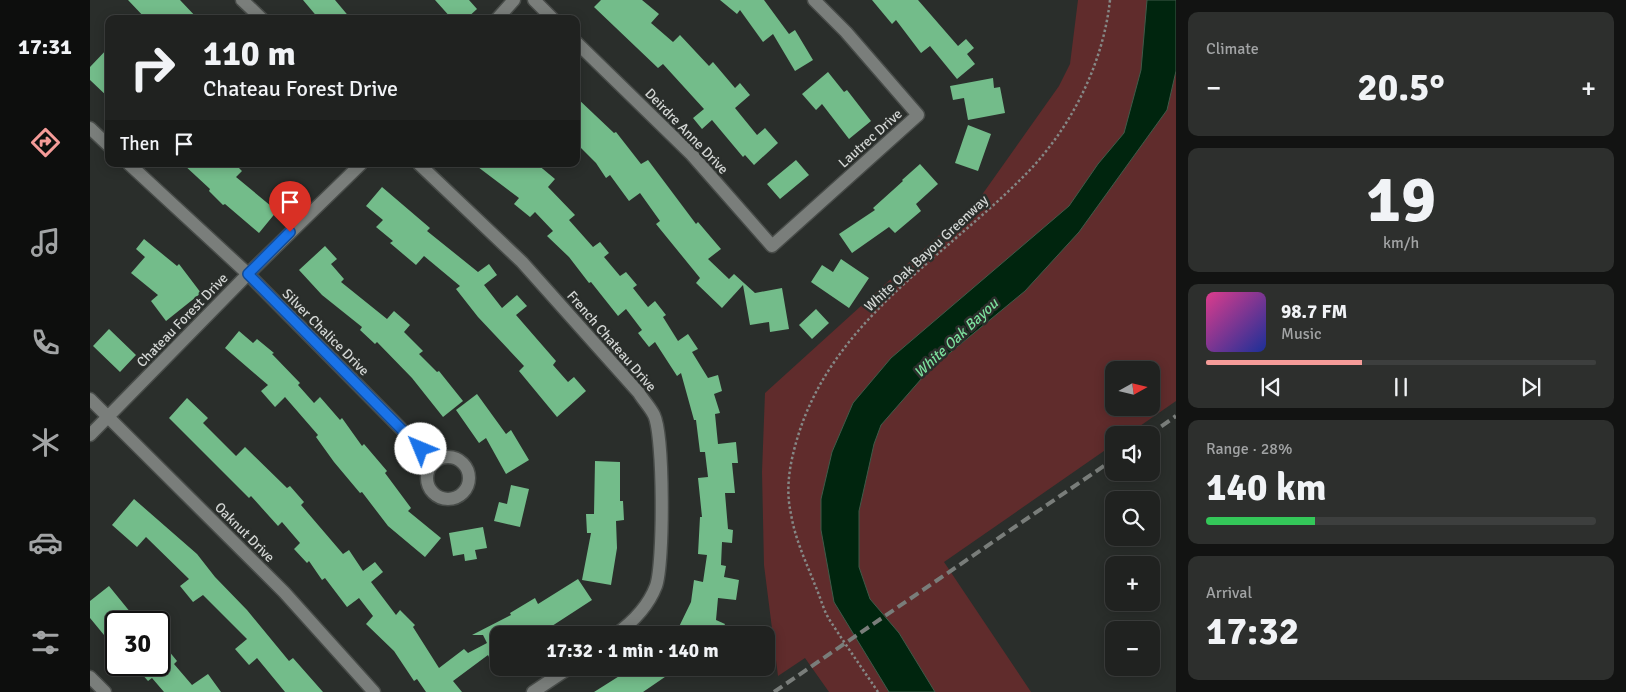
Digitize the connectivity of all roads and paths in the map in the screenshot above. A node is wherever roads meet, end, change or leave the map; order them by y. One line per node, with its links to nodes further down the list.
1 (242, 0): 6 (street)
2 (514, 0): 7 (street)
3 (534, 0): 8 (street)
4 (814, 0): 15 (street, Lautrec Drive)
5 (1110, 0): 27 (path, White Oak Bayou Greenway)
6 (258, 15)
7 (501, 15)
8 (549, 15)
9 (580, 46): 15 (street, Deirdre Anne Drive)
10 (90, 128): 11 (street)
11 (105, 142)
12 (131, 167): 16 (street, Silver Chalice Drive)
13 (358, 167): 16 (street, Chateau Forest Drive)
14 (422, 167): 21 (street, French Chateau Drive)
15 (772, 246)
16 (248, 274): 18 (street, Chateau Forest Drive); 20 (street, Silver Chalice Drive)
17 (90, 398): 18 (street, Oaknut Drive)
18 (109, 416): 19 (street, Chateau Forest Drive); 25 (street, Oaknut Drive)
19 (90, 435)
20 (434, 462)
21 (628, 626)
22 (557, 676): 26 (street)
23 (90, 677): 24 (street)
24 (105, 692)
25 (374, 692)
26 (533, 692)
27 (878, 692)

